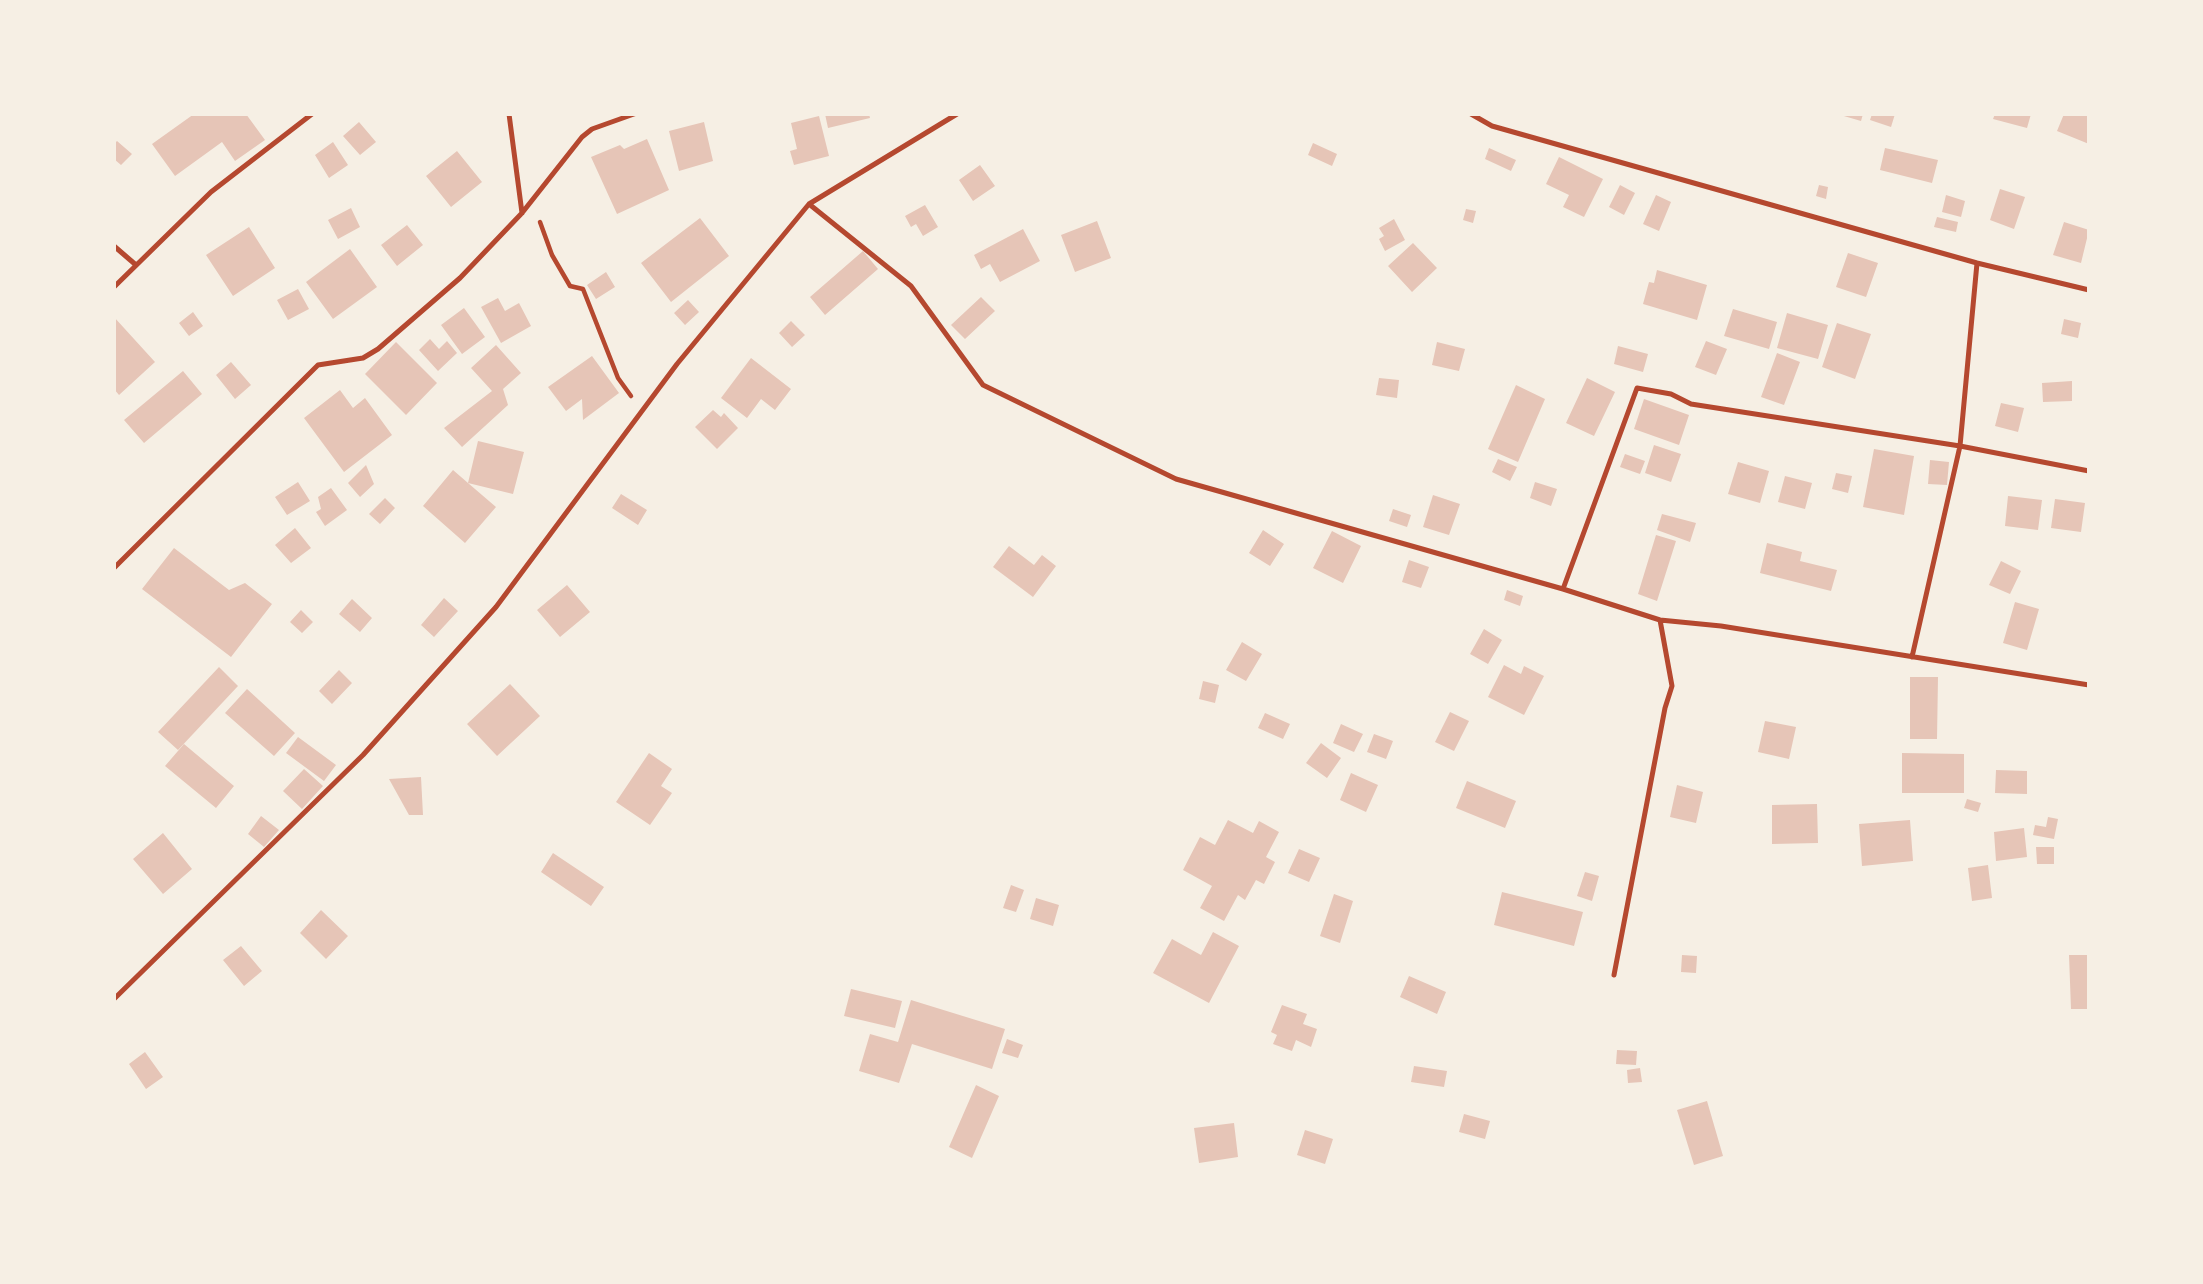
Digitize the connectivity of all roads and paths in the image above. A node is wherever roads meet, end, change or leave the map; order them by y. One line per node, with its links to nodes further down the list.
1 (312, 114): 11 (lane)
2 (509, 114): 8 (lane)
3 (634, 114): 6 (lane)
4 (957, 114): 7 (lane)
5 (1471, 114): 10 (lane)
6 (530, 202): 8 (lane); 14 (path)
7 (809, 204): 14 (lane); 18 (lane)
8 (522, 214): 17 (lane)
9 (114, 246): 11 (lane)
10 (1977, 263): 13 (lane); 15 (lane)
11 (136, 265): 12 (lane)
12 (114, 287)
13 (2089, 290)
14 (640, 414): 23 (lane)
15 (1960, 446): 16 (lane); 18 (lane); 20 (lane)
16 (2089, 471)
17 (114, 568)
18 (1563, 589): 19 (lane)
19 (1660, 620): 20 (lane); 22 (lane)
20 (1912, 657): 21 (lane)
21 (2089, 685)
22 (1614, 975)
23 (114, 999)

